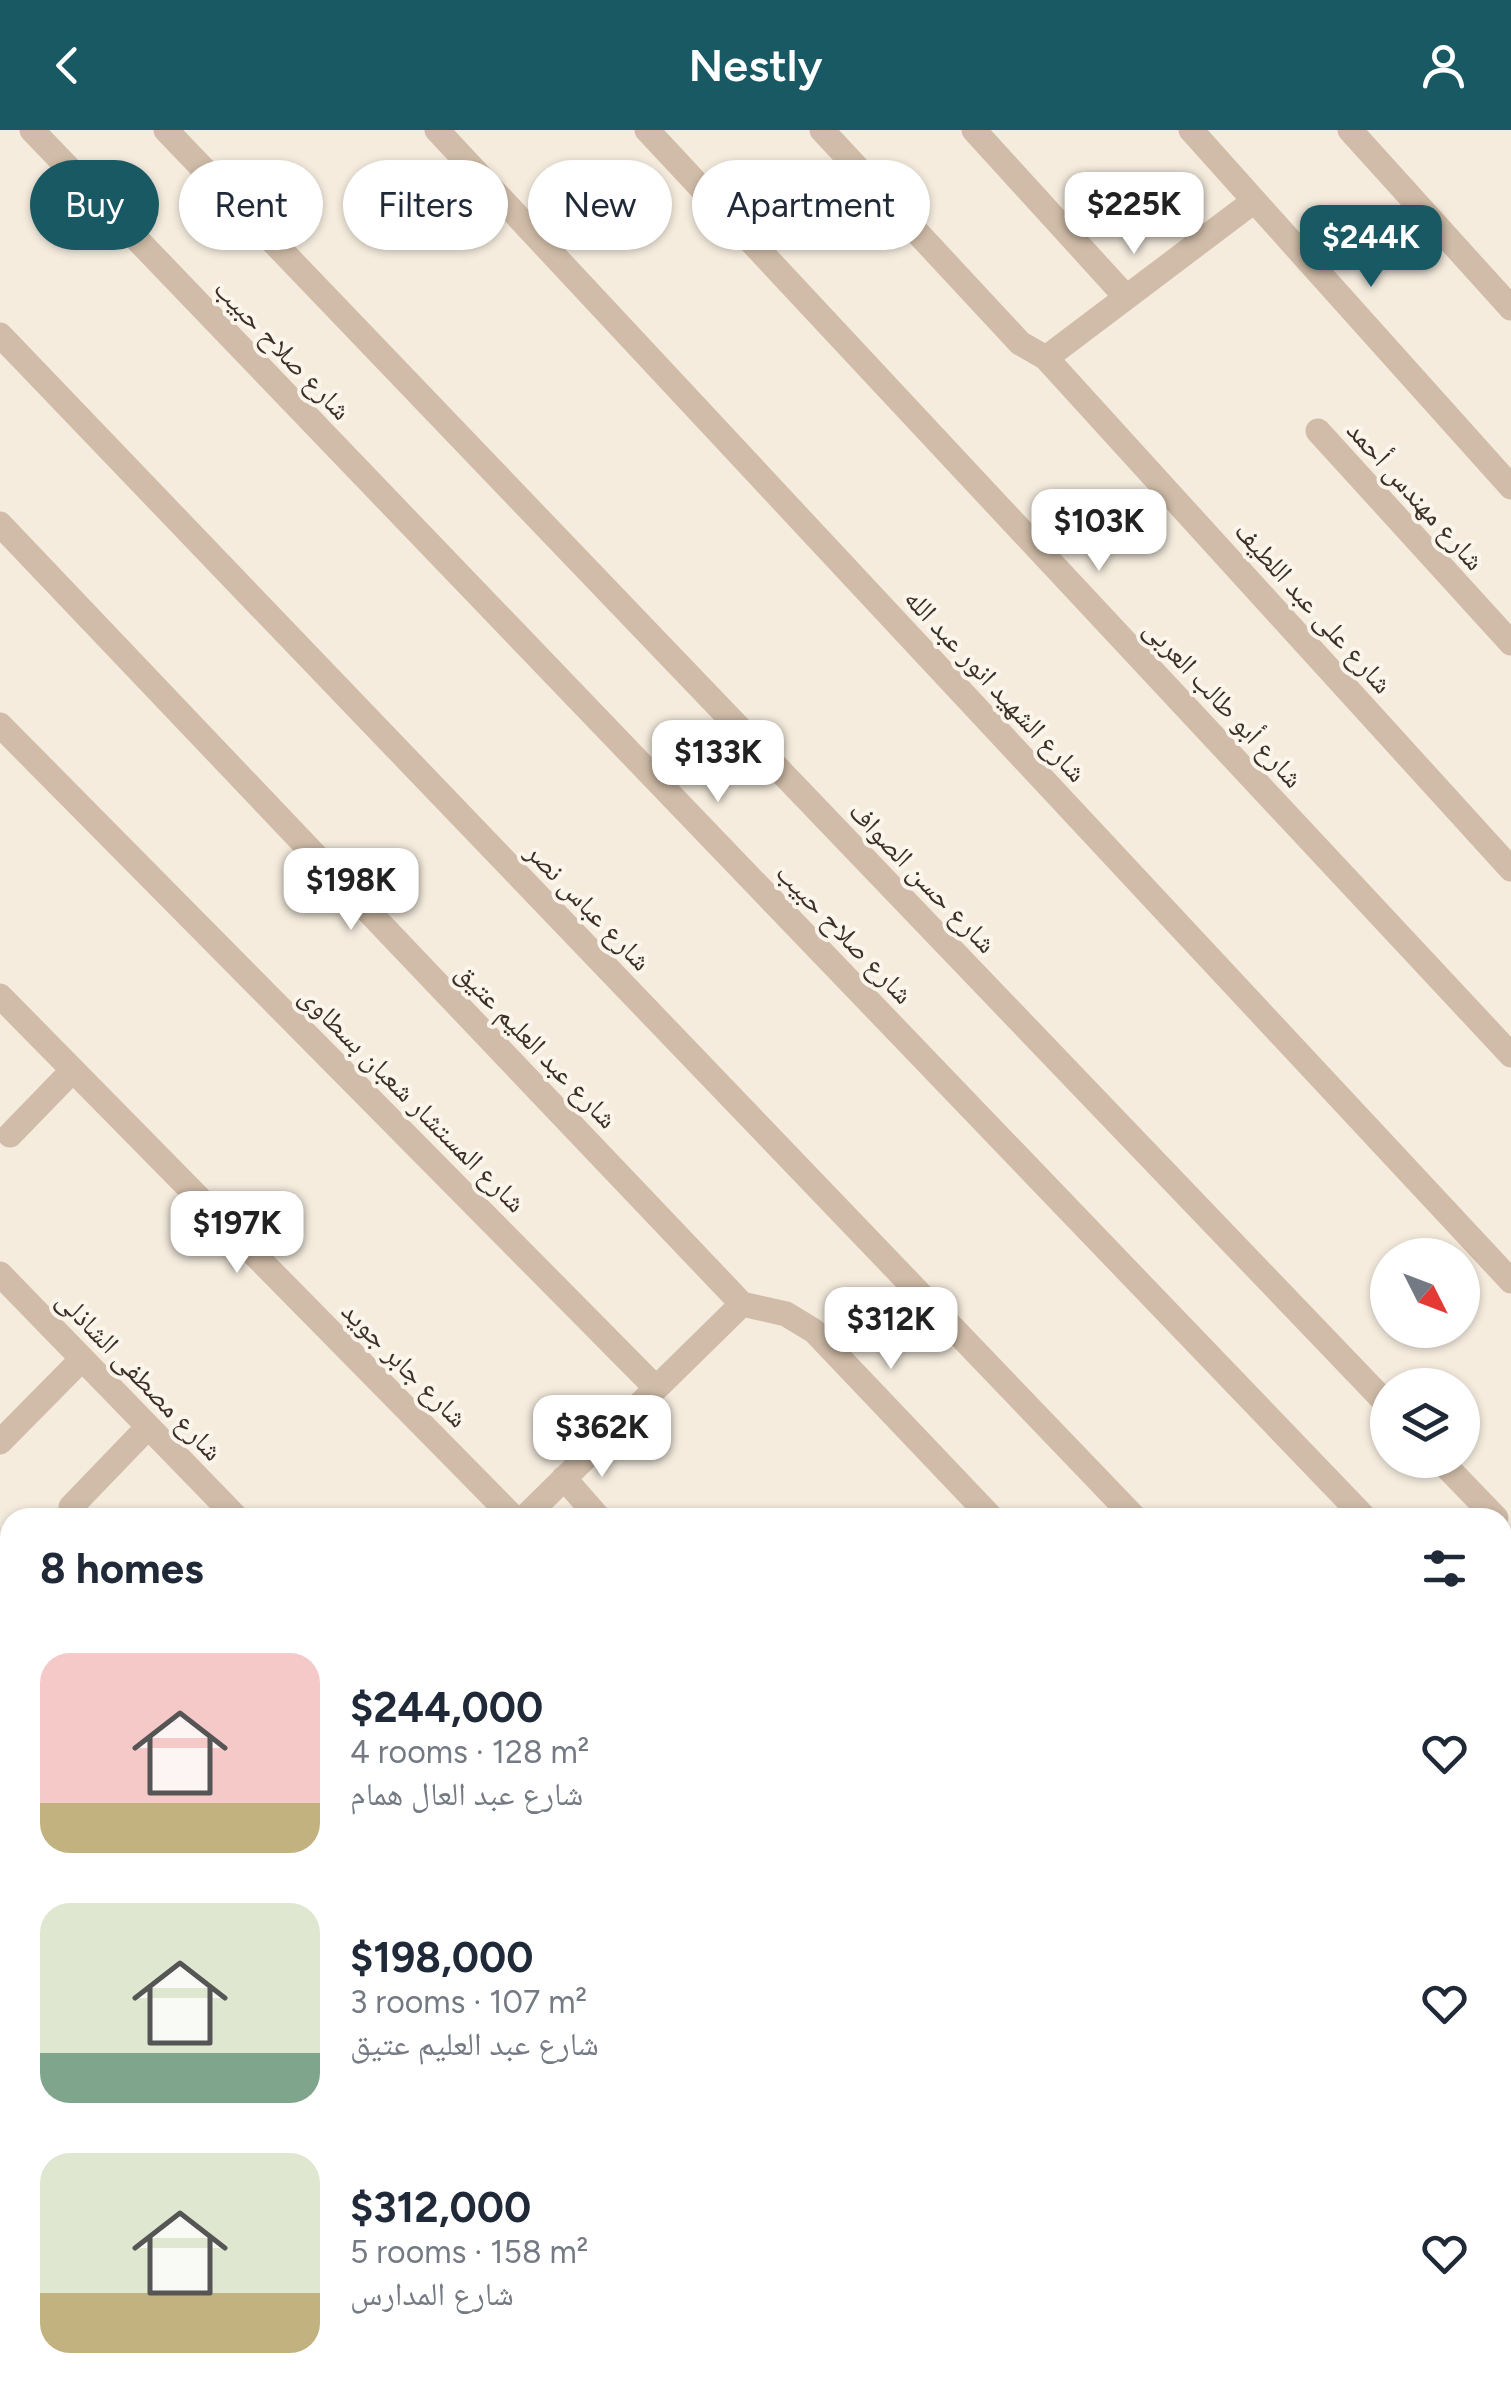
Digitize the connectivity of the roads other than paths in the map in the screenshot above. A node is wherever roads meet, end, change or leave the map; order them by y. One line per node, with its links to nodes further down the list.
1 (32, 130): 41 (street, شارع صلاح حبيب)
2 (166, 130): 28 (street, شارع حسن الصواف)
3 (438, 130): 24 (street, شارع الشهيد انور عبد الله)
4 (647, 130): 21 (street, شارع أبو طالب العربى)
5 (822, 130): 13 (street, شارع على عبد اللطيف)
6 (974, 130): 10 (street)
7 (1191, 130): 9 (street)
8 (1350, 130): 11 (street)
9 (1254, 201): 10 (street); 15 (street)
10 (1126, 297): 13 (street)
11 (1511, 308)
12 (0, 335): 40 (street, شارع عباس نصر)
13 (1046, 358): 19 (street, شارع على عبد اللطيف)
14 (1318, 432): 17 (street, شارع مهندس أحمد)
15 (1511, 487)
16 (0, 524): 26 (street, شارع عبد العليم عتيق)
17 (1511, 643)
18 (0, 725): 29 (street, شارع المستشار شعبان بسطاوى)
19 (1511, 869)
20 (0, 996): 22 (street, شارع جابر جويد)
21 (1511, 1055)
22 (72, 1070): 23 (street); 36 (street, شارع جابر جويد)
23 (10, 1136)
24 (1511, 1280)
25 (3, 1284): 27 (street, شارع مصطفى الشاذلى)
26 (742, 1304): 29 (street); 39 (street)
27 (82, 1359): 30 (street, شارع مصطفى الشاذلى); 31 (street)
28 (1370, 1386)
29 (656, 1388): 32 (street)
30 (148, 1427): 34 (street); 35 (street, شارع مصطفى الشاذلى)
31 (0, 1442)
32 (564, 1478): 37 (street); 38 (street)
33 (1457, 1478): 42 (street)
34 (71, 1507)
35 (227, 1508)
36 (504, 1508)
37 (534, 1508)
38 (590, 1508)
39 (982, 1508)
40 (1125, 1508)
41 (1355, 1508)
42 (1486, 1508)

